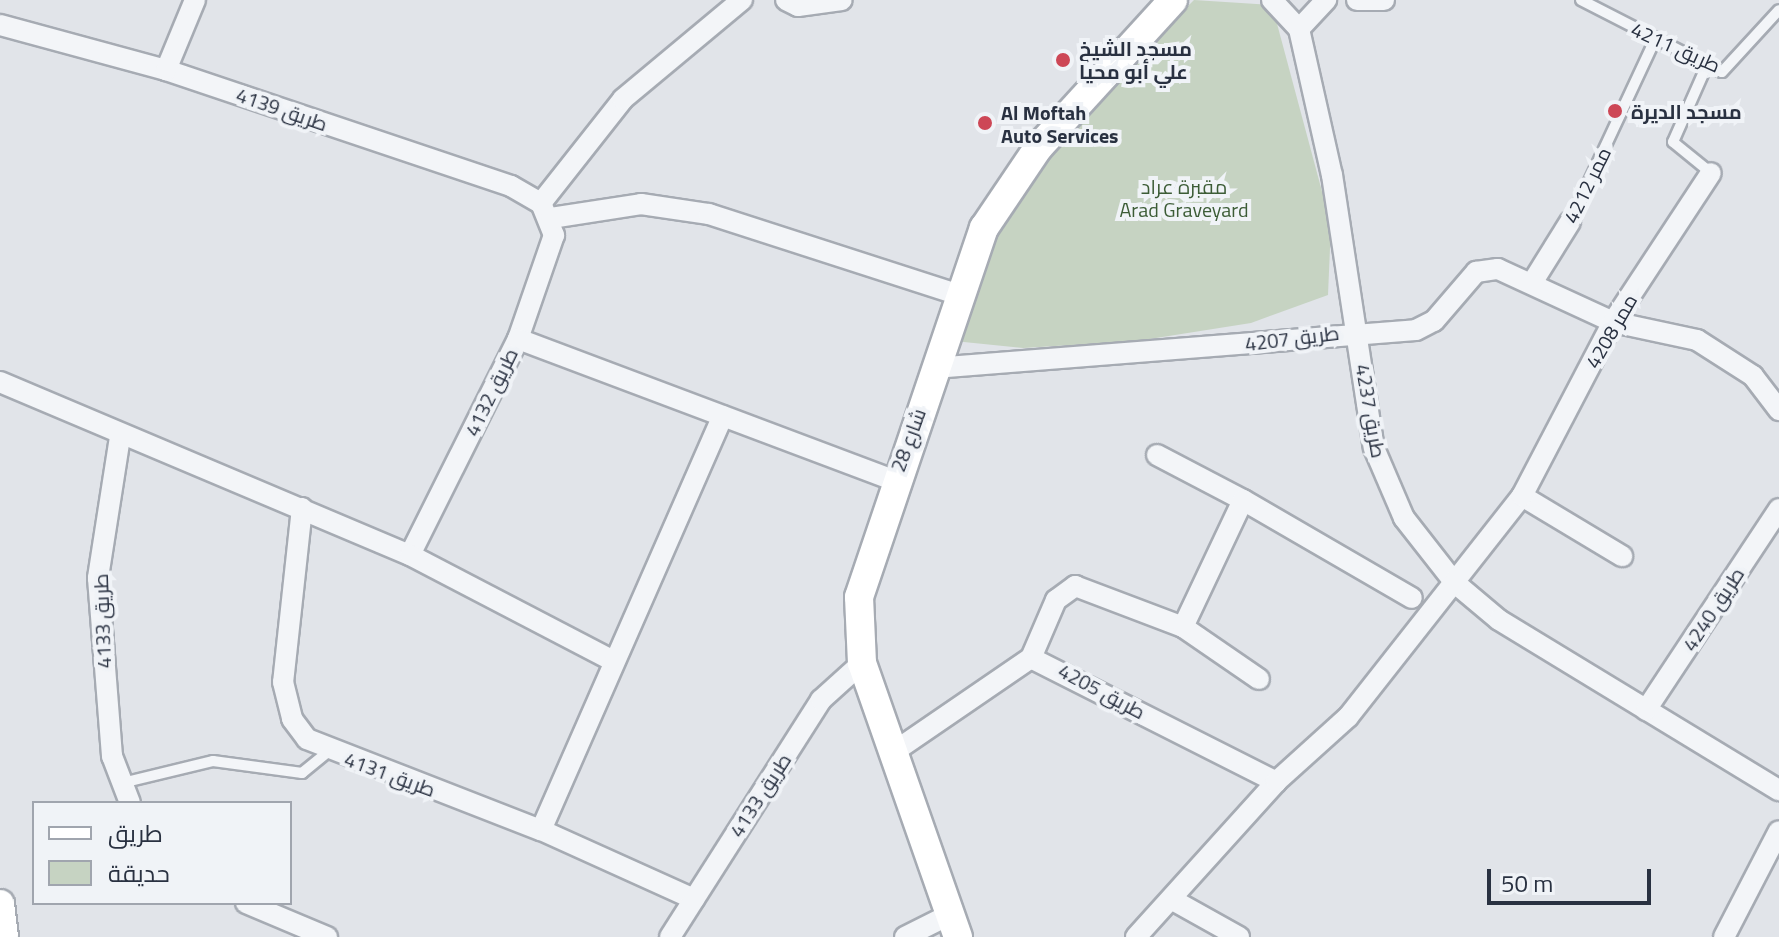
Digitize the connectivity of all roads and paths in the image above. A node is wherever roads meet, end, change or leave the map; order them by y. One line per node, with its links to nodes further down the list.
1 (195, 0): 16 (street)
2 (742, 0): 18 (street)
3 (786, 0): 4 (street)
4 (842, 0)
5 (1173, 0): 21 (street, شارع 28)
6 (1272, 0): 13 (street)
7 (1326, 0): 13 (street)
8 (1357, 0): 9 (street)
9 (1384, 0)
10 (1581, 0): 14 (lane, طريق 4211)
11 (1779, 10): 15 (lane, طريق 4211)
12 (0, 25): 16 (street, طريق 4139)
13 (1299, 29): 23 (street, طريق 4237)
14 (1655, 40): 15 (lane, طريق 4211); 19 (lane, ممر 4212)
15 (1707, 65): 17 (lane)
16 (166, 70): 18 (street, طريق 4139)
17 (1711, 173): 22 (street, ممر 4208)
18 (546, 210): 21 (street); 24 (street)
19 (1570, 222): 20 (street, ممر 4212)
20 (1532, 283): 22 (street, طريق 4207); 23 (street, طريق 4207)
21 (960, 295): 25 (street, شارع 28)
22 (1613, 322): 27 (street); 32 (street, ممر 4208)
23 (1358, 330): 25 (street, طريق 4207); 38 (street, طريق 4237)
24 (518, 339): 28 (street, طريق 4132); 36 (street, طريق 4132)
25 (934, 368): 31 (street, شارع 28)
26 (0, 382): 29 (street)
27 (1779, 410)
28 (723, 416): 31 (street, طريق 4132); 42 (street)
29 (120, 437): 34 (street); 49 (street, طريق 4133)
30 (1157, 455): 33 (street)
31 (893, 480): 43 (street, شارع 28)
32 (1522, 496): 37 (street); 38 (street, ممر 4208)
33 (1243, 500): 39 (street); 40 (street)
34 (302, 508): 36 (street); 46 (street, طريق 4131)
35 (1779, 509): 45 (street, طريق 4240)
36 (410, 555): 42 (street)
37 (1622, 556)
38 (1455, 583): 45 (street, طريق 4237); 48 (street)
39 (1412, 598)
40 (1183, 627): 41 (street); 44 (street)
41 (1031, 658): 47 (street); 48 (street, طريق 4205)
42 (610, 659): 52 (street)
43 (862, 663): 47 (street, شارع 28); 54 (street, طريق 4133)
44 (1259, 679)
45 (1646, 710): 50 (street, طريق 4237)
46 (329, 751): 49 (lane); 52 (street, طريق 4131)
47 (895, 751): 58 (street, شارع 28)
48 (1276, 782): 55 (street)
49 (122, 783): 51 (street, طريق 4133)
50 (1779, 790)
51 (129, 801)
52 (541, 830): 54 (street, طريق 4131)
53 (1779, 831): 65 (street)
54 (694, 899): 61 (street, طريق 4133)
55 (1171, 899): 63 (street); 64 (street)
56 (0, 904): 59 (street)
57 (251, 905): 60 (street)
58 (953, 926): 62 (street)
59 (4, 937)
60 (327, 937)
61 (670, 937)
62 (905, 937)
63 (1136, 937)
64 (1239, 937)
65 (1724, 937)

